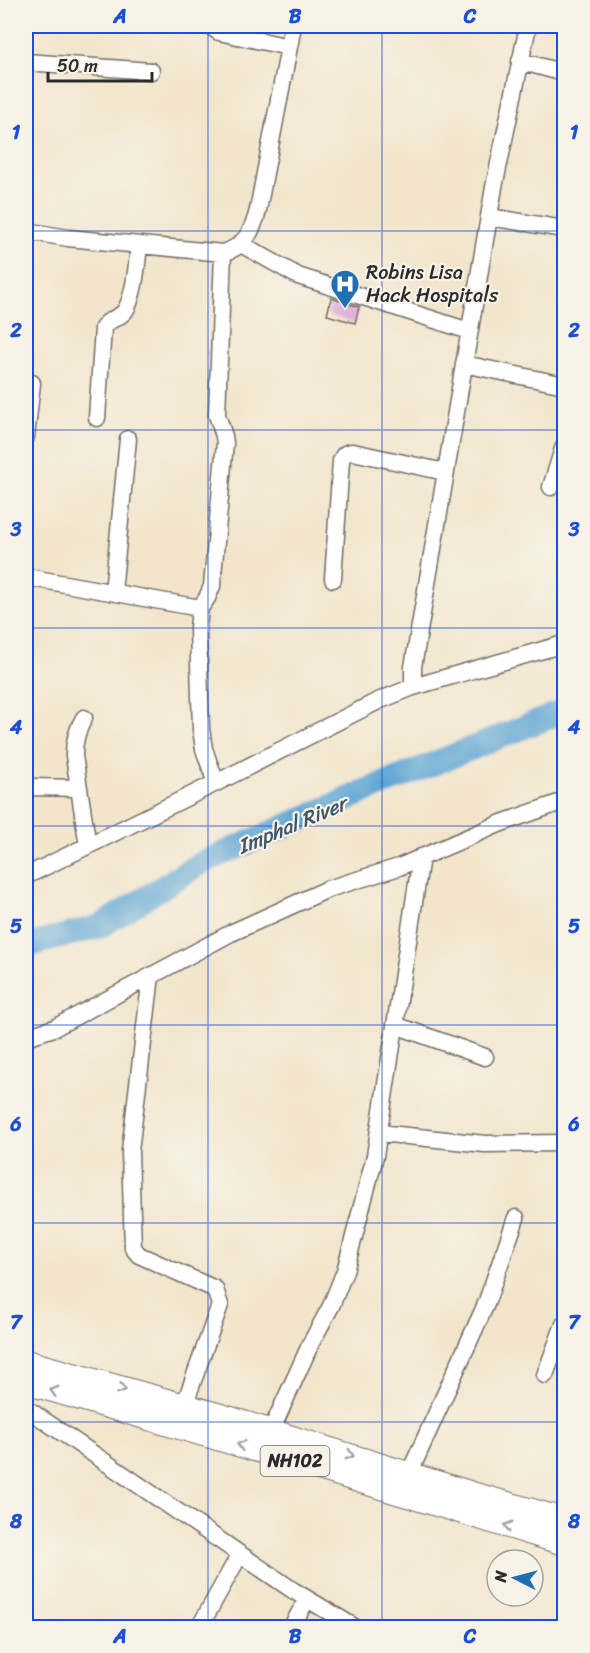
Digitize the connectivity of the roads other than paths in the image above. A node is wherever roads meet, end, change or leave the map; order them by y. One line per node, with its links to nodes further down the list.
1 (212, 26): 4 (street)
2 (293, 26): 4 (street)
3 (528, 26): 5 (street)
4 (289, 47): 12 (street)
5 (520, 61): 8 (street); 9 (street)
6 (26, 62): 7 (street)
7 (151, 71)
8 (564, 73)
9 (489, 217): 10 (street); 15 (street)
10 (564, 229)
11 (26, 231): 13 (street)
12 (241, 244): 14 (street); 15 (street)
13 (139, 245): 14 (street); 19 (street)
14 (223, 253): 28 (street)
15 (469, 331): 16 (street)
16 (464, 364): 18 (street); 23 (street)
17 (32, 383): 20 (street)
18 (564, 385)
19 (97, 418)
20 (26, 437)
21 (128, 439): 27 (street)
22 (564, 446): 24 (street)
23 (446, 472): 26 (street); 30 (street)
24 (551, 487)
25 (26, 577): 27 (street)
26 (333, 579)
27 (112, 592): 28 (street)
28 (200, 608): 32 (street)
29 (564, 644): 30 (street)
30 (413, 687): 32 (street)
31 (84, 717): 33 (street)
32 (216, 783): 36 (street)
33 (79, 788): 34 (street); 36 (street)
34 (26, 790)
35 (564, 801): 37 (street)
36 (88, 846): 38 (street)
37 (422, 857): 39 (street); 40 (street)
38 (26, 876)
39 (151, 976): 41 (street); 50 (street)
40 (395, 1025): 42 (street); 43 (street)
41 (26, 1037)
42 (485, 1057)
43 (379, 1133): 44 (street); 52 (street)
44 (564, 1143)
45 (516, 1218): 53 (street)
46 (564, 1324): 48 (street)
47 (26, 1362): 50 (highway, NH102, one-way to 50)
48 (545, 1374)
49 (26, 1382): 55 (highway, NH102, one-way to 49)
50 (184, 1406): 52 (highway, NH102)
51 (26, 1408): 56 (street)
52 (271, 1431): 53 (highway, NH102, one-way to 53)
53 (409, 1474): 54 (highway, NH102)
54 (564, 1520)
55 (564, 1542)
56 (240, 1554): 57 (street); 58 (street)
57 (307, 1599): 59 (street); 60 (street)
58 (199, 1628)
59 (291, 1628)
60 (356, 1628)

